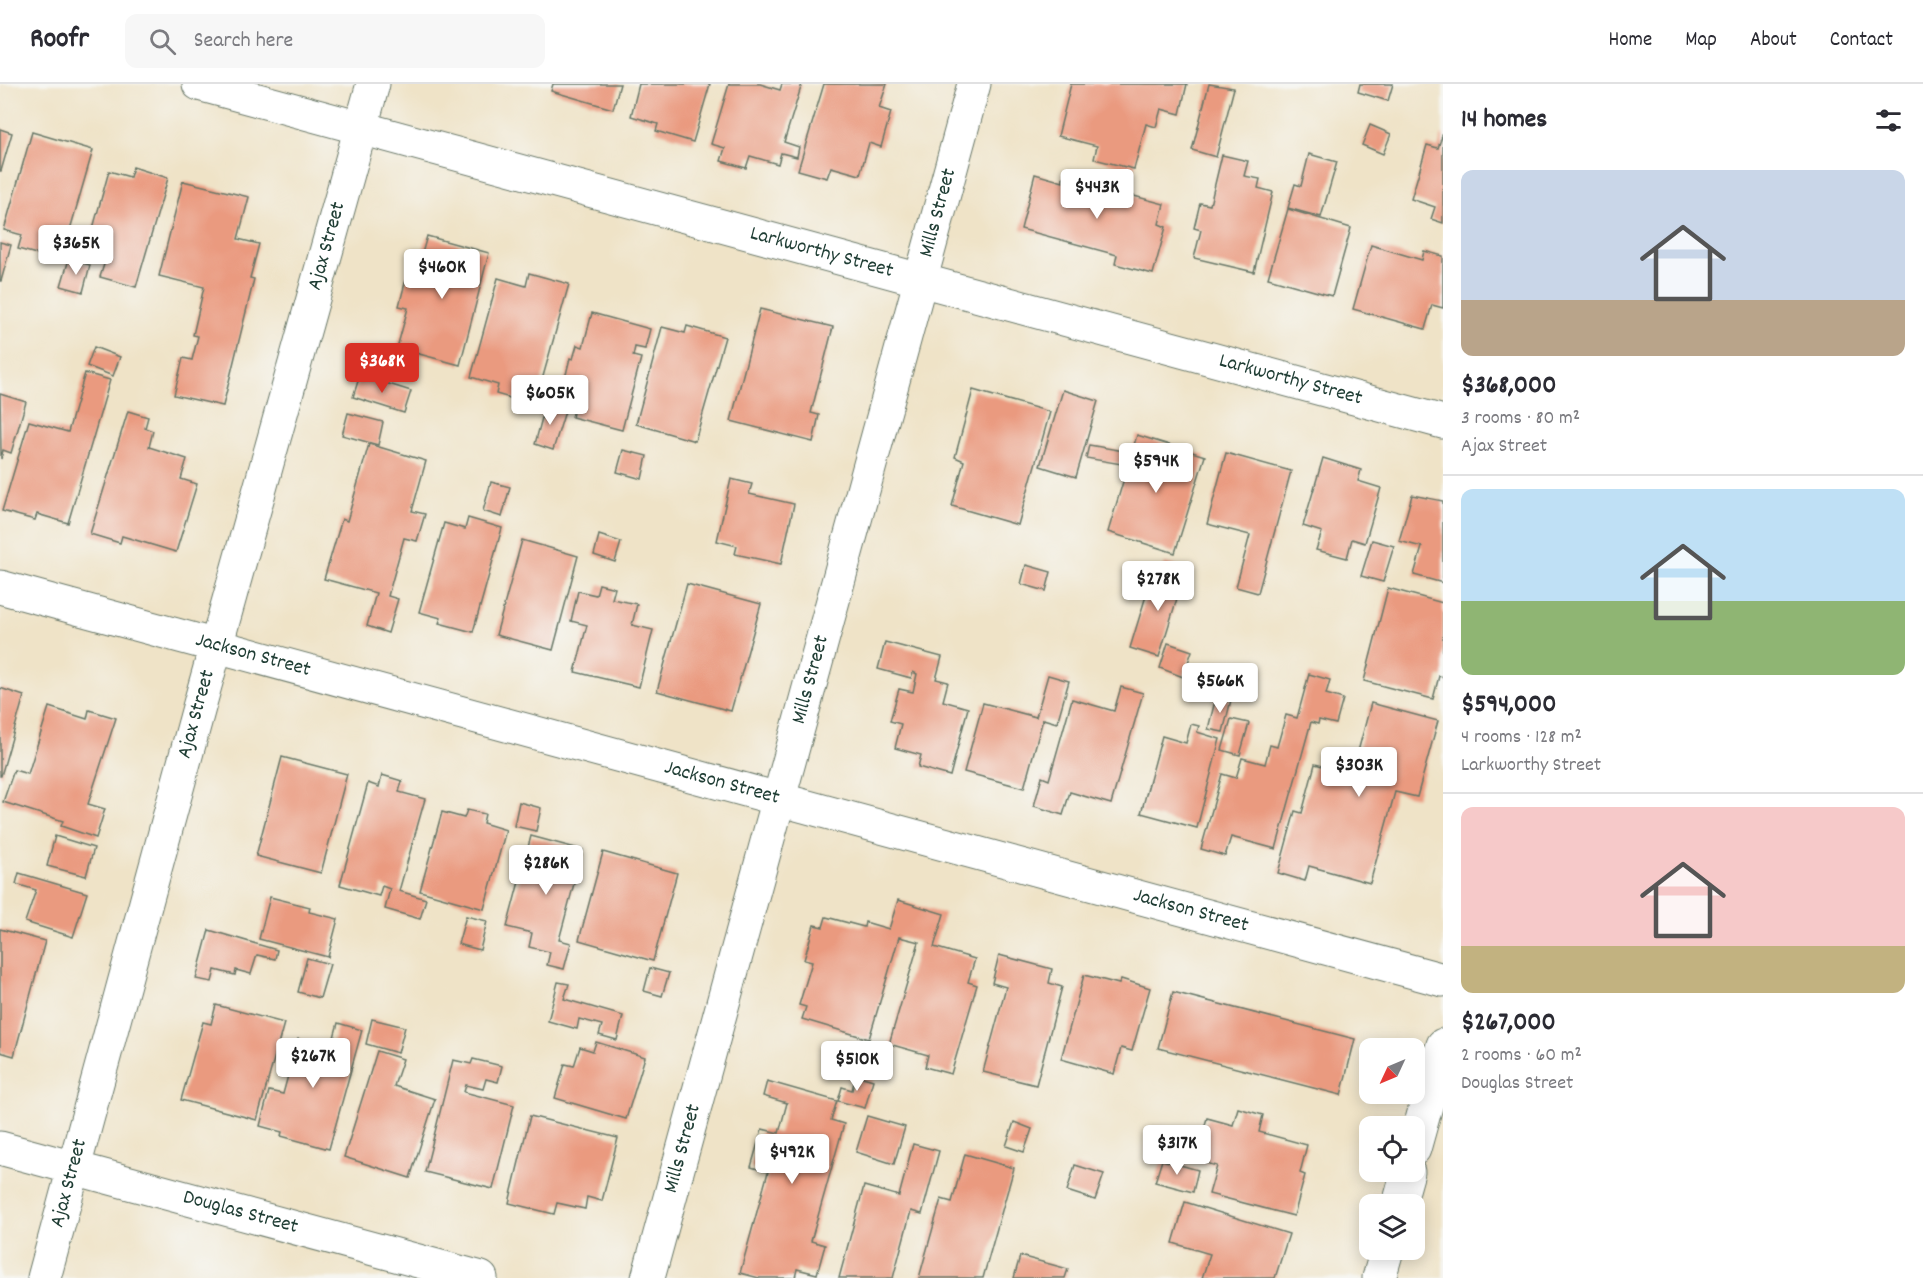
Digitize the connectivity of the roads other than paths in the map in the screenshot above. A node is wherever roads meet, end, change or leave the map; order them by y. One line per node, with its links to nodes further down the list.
1 (199, 84): 4 (street, Larkworthy Street)
2 (373, 84): 4 (street, Ajax Street)
3 (974, 84): 5 (street, Mills Street)
4 (360, 129): 5 (street, Larkworthy Street); 8 (street, Ajax Street)
5 (919, 279): 6 (street, Larkworthy Street); 9 (street, Mills Street)
6 (1443, 422)
7 (0, 588): 8 (street, Jackson Street)
8 (216, 646): 9 (street, Jackson Street); 14 (street, Ajax Street)
9 (778, 800): 10 (street, Jackson Street); 18 (street, Mills Street)
10 (1443, 980)
11 (1443, 1045): 12 (street)
12 (1423, 1116)
13 (0, 1148): 14 (street, Douglas Street)
14 (75, 1168): 16 (street, Ajax Street); 17 (street, Douglas Street)
15 (1384, 1260): 19 (street)
16 (44, 1278)
17 (481, 1278)
18 (648, 1278)
19 (1379, 1278)

